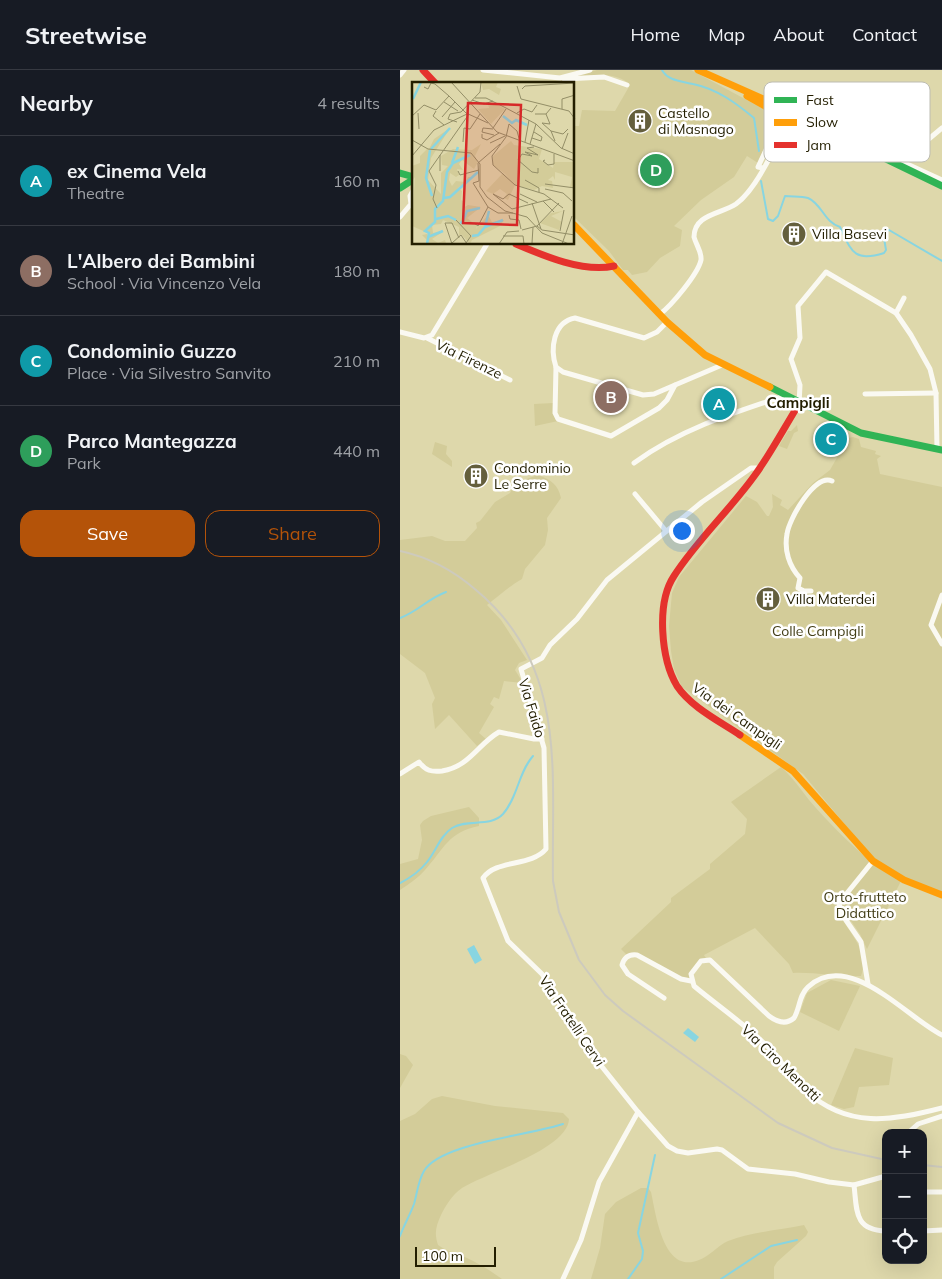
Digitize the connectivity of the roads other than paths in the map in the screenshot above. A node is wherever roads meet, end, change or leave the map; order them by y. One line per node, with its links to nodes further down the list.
1 (404, 70): 6 (street)
2 (422, 70): 8 (street)
3 (483, 70): 7 (street)
4 (590, 70): 7 (street)
5 (698, 70): 10 (street)
6 (400, 75)
7 (560, 78): 9 (street)
8 (434, 82)
9 (627, 85)
10 (764, 104)
11 (942, 128): 12 (street)
12 (930, 138)
13 (764, 160): 27 (street)
14 (897, 162): 18 (street)
15 (898, 162): 17 (street)
16 (410, 180): 19 (street); 20 (street)
17 (942, 180)
18 (942, 186)
19 (400, 187)
20 (400, 217)
21 (575, 226): 24 (street)
22 (486, 245): 30 (street)
23 (519, 245): 24 (street)
24 (614, 266): 27 (street)
25 (904, 298): 26 (street)
26 (896, 313): 35 (street); 38 (street)
27 (660, 314): 28 (street)
28 (667, 322): 31 (street); 32 (street)
29 (400, 332): 30 (street, Via Firenze)
30 (427, 338): 33 (street, Via Firenze)
31 (722, 365): 34 (street); 37 (street)
32 (556, 367): 34 (street); 34 (street)
33 (510, 380)
34 (674, 385)
35 (936, 393): 36 (street); 39 (street)
36 (865, 394)
37 (784, 396): 38 (street); 40 (street)
38 (799, 404): 39 (street); 41 (street, Via dei Campigli)
39 (939, 450)
40 (634, 463)
41 (760, 468): 44 (street, Via Faido); 50 (street, Via dei Campigli)
42 (832, 481): 45 (street)
43 (635, 494): 44 (street)
44 (666, 531): 48 (street, Via Faido)
45 (811, 592)
46 (942, 595): 47 (street)
47 (941, 641)
48 (542, 739): 49 (street); 51 (street, Via Faido)
49 (400, 774)
50 (873, 861): 52 (street, Via dei Campigli); 54 (street)
51 (483, 877): 58 (street, Via Fratelli Cervi)
52 (942, 894)
53 (691, 981): 54 (street, Via Ciro Menotti); 55 (street, Via Ciro Menotti); 57 (street, Via Ciro Menotti)
54 (868, 984): 56 (street, Via Ciro Menotti)
55 (664, 998)
56 (942, 1035)
57 (942, 1108)
58 (638, 1112): 62 (street, Via Fratelli Cervi); 68 (street)
59 (942, 1116): 60 (street)
60 (912, 1129)
61 (882, 1177): 62 (street)
62 (854, 1185): 66 (street)
63 (927, 1192): 64 (street)
64 (942, 1192)
65 (942, 1230): 67 (street)
66 (882, 1231)
67 (927, 1231)
68 (562, 1279)

